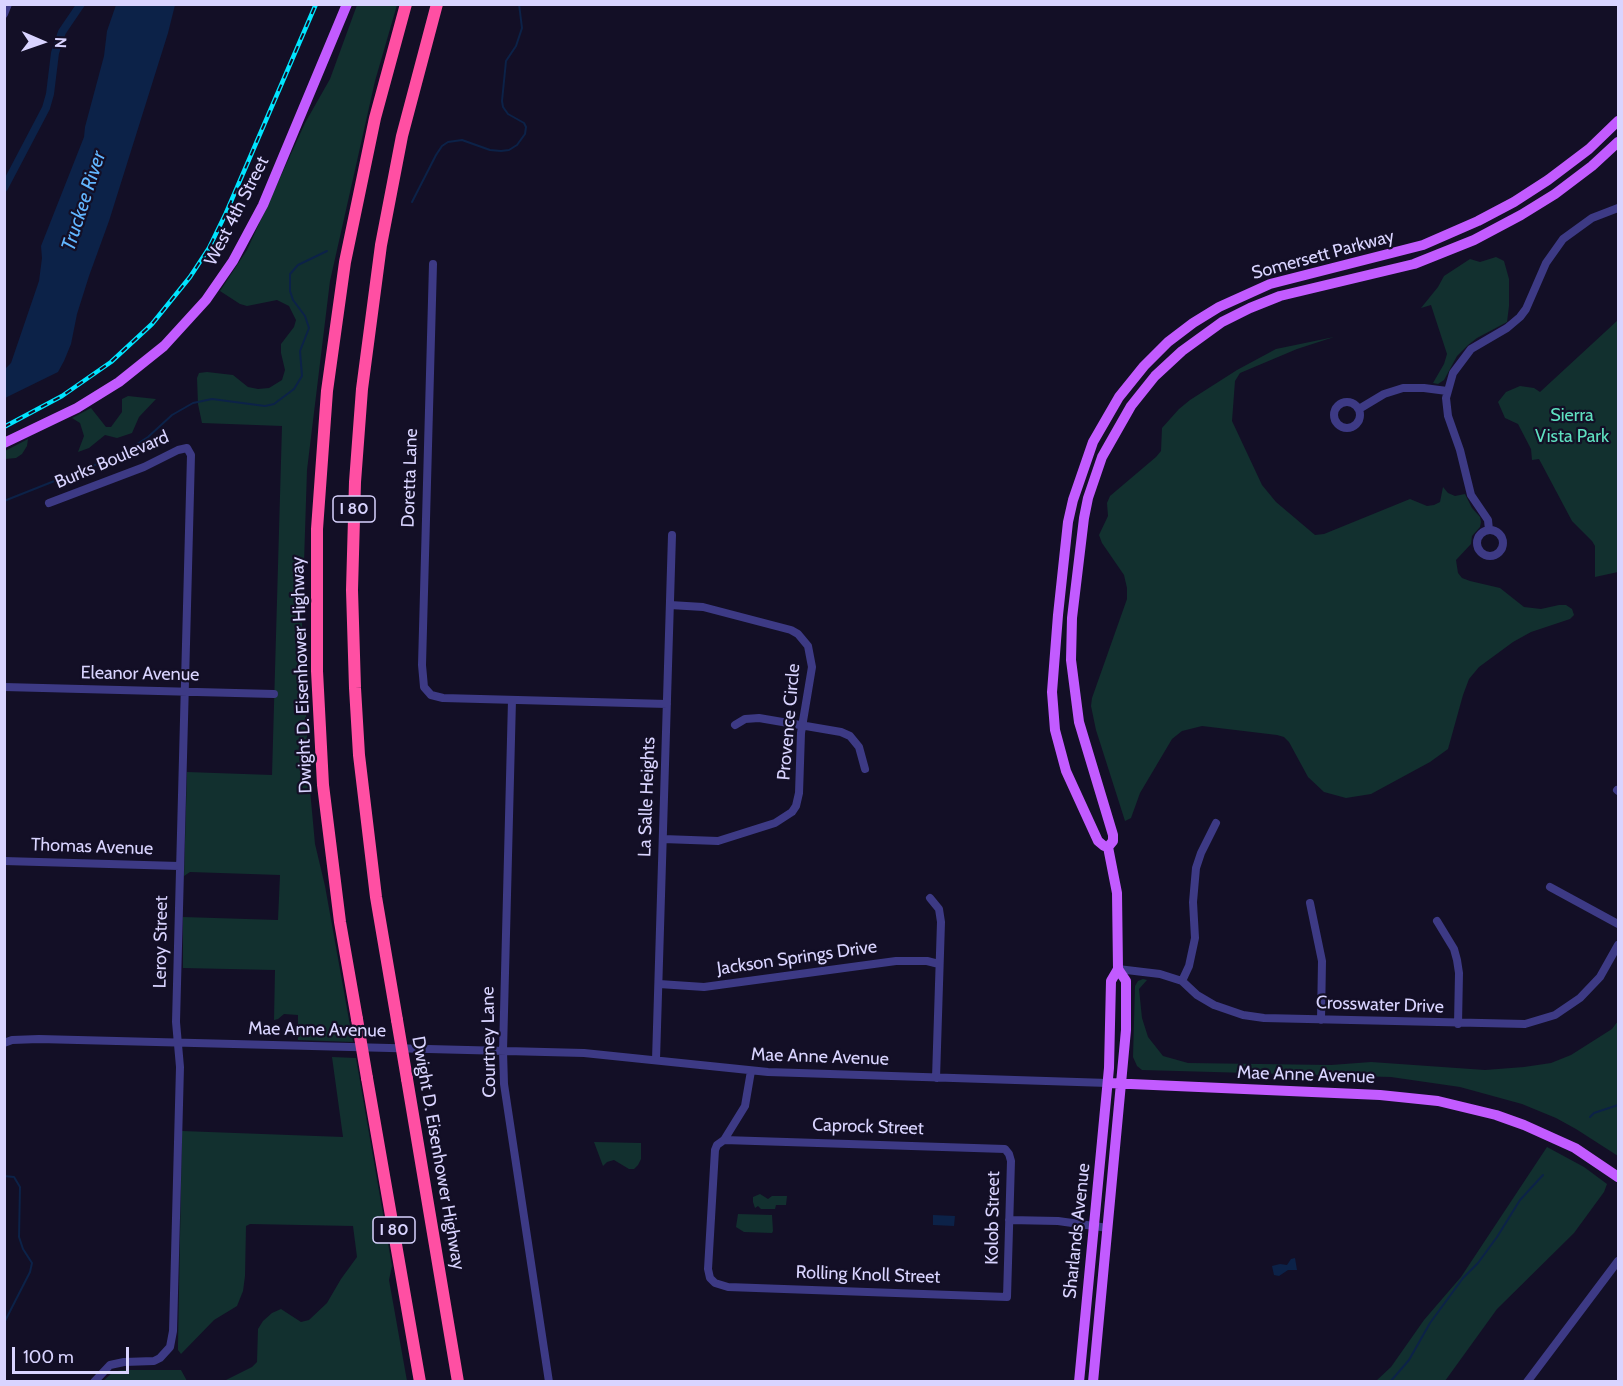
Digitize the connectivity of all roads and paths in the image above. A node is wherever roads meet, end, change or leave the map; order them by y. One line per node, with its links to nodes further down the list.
1 (8, 4): 5 (street)
2 (347, 4): 12 (main road, West 4th Street)
3 (406, 4): 60 (highway, Dwight D. Eisenhower Highway / I 80, bridge)
4 (437, 4): 61 (highway, Dwight D. Eisenhower Highway / I 80, bridge)
5 (4, 14)
6 (1618, 122): 28 (main road, Somersett Parkway)
7 (1618, 142): 28 (main road, Somersett Parkway)
8 (1618, 208): 10 (street)
9 (433, 264): 21 (street, Doretta Lane)
10 (1447, 391): 11 (street); 15 (street)
11 (1359, 409)
12 (4, 443)
13 (187, 448): 14 (street, Burks Boulevard); 19 (street, Leroy Street)
14 (49, 503)
15 (1489, 530)
16 (672, 535): 17 (street, La Salle Heights)
17 (670, 605): 22 (street, La Salle Heights); 24 (street, Provence Circle)
18 (4, 687): 19 (street, Eleanor Avenue)
19 (184, 691): 20 (street, Eleanor Avenue); 30 (street, Leroy Street)
20 (274, 694)
21 (512, 700): 22 (street); 45 (street, Courtney Lane)
22 (667, 704): 27 (street, La Salle Heights)
23 (735, 724): 24 (street)
24 (802, 725): 25 (street); 27 (street, Provence Circle)
25 (865, 769)
26 (1216, 824): 39 (street)
27 (663, 839): 40 (street, La Salle Heights)
28 (1108, 847): 38 (main road, Somersett Parkway)
29 (4, 861): 30 (street, Thomas Avenue)
30 (179, 866): 44 (street, Leroy Street)
31 (1550, 887): 35 (street)
32 (930, 898): 37 (street)
33 (1310, 903): 41 (street)
34 (1437, 921): 42 (street)
35 (1618, 924)
36 (1618, 945): 42 (street, Crosswater Drive)
37 (939, 964): 40 (street, Jackson Springs Drive); 48 (street)
38 (1118, 969): 39 (street, Crosswater Drive); 49 (main road, Somersett Parkway); 50 (main road, Somersett Parkway)
39 (1182, 981): 41 (street, Crosswater Drive)
40 (659, 984): 46 (street, La Salle Heights)
41 (1321, 1020): 42 (street, Crosswater Drive)
42 (1458, 1024)
43 (4, 1043): 44 (street, Mae Anne Avenue)
44 (177, 1043): 45 (street, Mae Anne Avenue); 59 (street, Leroy Street)
45 (503, 1051): 46 (street, Mae Anne Avenue); 62 (street, Courtney Lane)
46 (656, 1060): 47 (street, Mae Anne Avenue)
47 (751, 1071): 48 (street, Mae Anne Avenue); 51 (street)
48 (936, 1078): 49 (street, Mae Anne Avenue)
49 (1108, 1083): 50 (main road, Mae Anne Avenue); 55 (main road, Sharlands Avenue)
50 (1122, 1084): 53 (main road, Mae Anne Avenue); 56 (main road, Sharlands Avenue)
51 (724, 1140): 52 (street, Caprock Street); 58 (street, Rolling Knoll Street)
52 (1009, 1154): 54 (street, Kolob Street)
53 (1618, 1177)
54 (1009, 1220): 55 (street); 58 (street, Kolob Street)
55 (1094, 1225): 56 (street); 63 (main road, Sharlands Avenue)
56 (1108, 1228): 64 (main road, Sharlands Avenue)
57 (1618, 1261): 65 (street)
58 (1007, 1283)
59 (94, 1382)
60 (420, 1382)
61 (458, 1382)
62 (549, 1382)
63 (1079, 1382)
64 (1093, 1382)
65 (1527, 1382)

